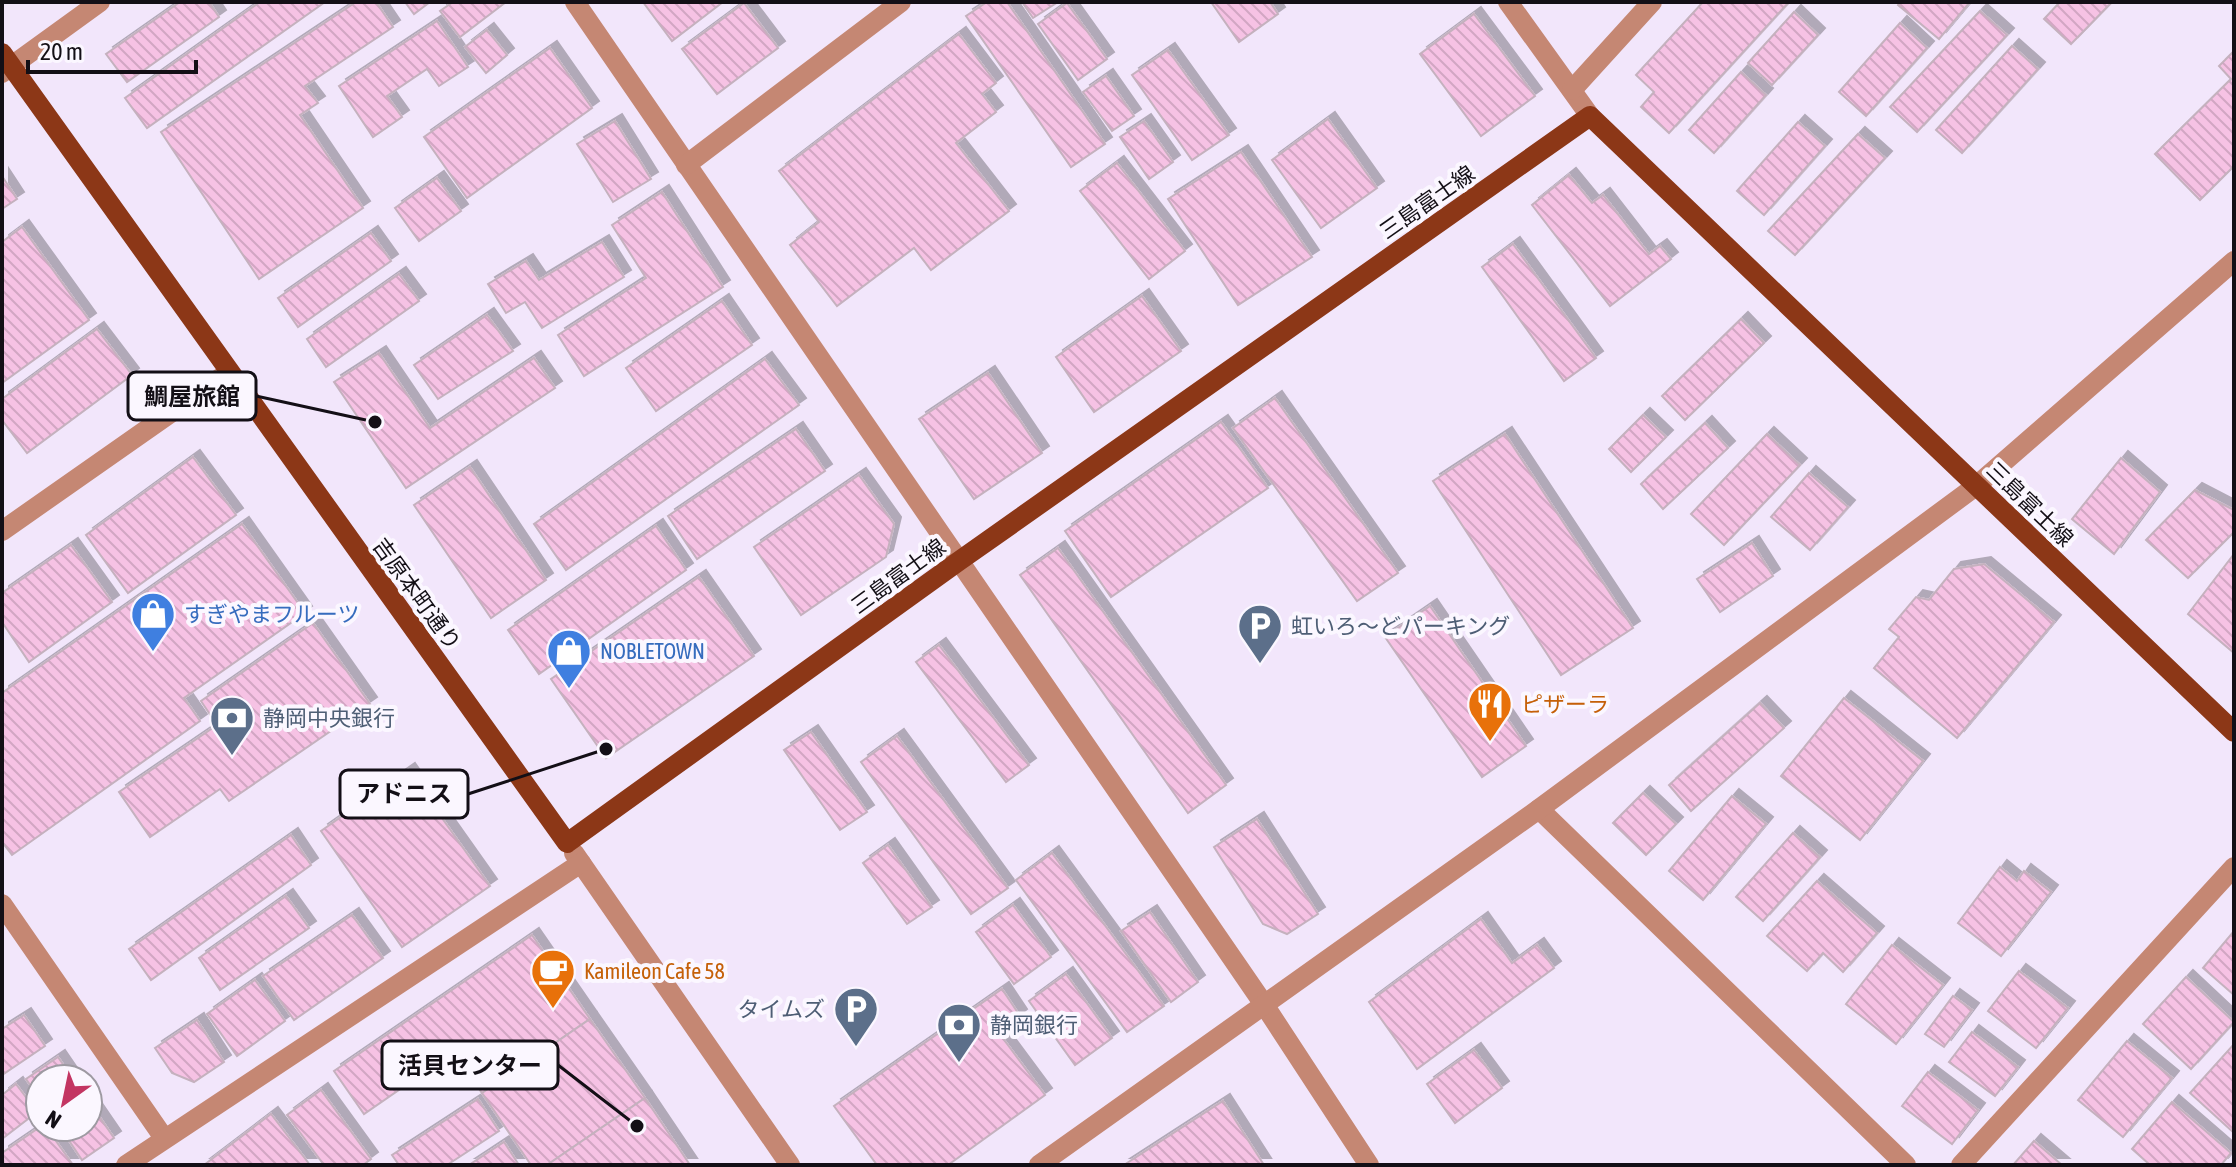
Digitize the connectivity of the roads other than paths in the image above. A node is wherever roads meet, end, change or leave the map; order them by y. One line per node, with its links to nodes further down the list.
1 (100, 2): 6 (street)
2 (575, 2): 9 (street)
3 (901, 2): 9 (street)
4 (1508, 2): 7 (street)
5 (1652, 2): 7 (street)
6 (5, 64): 11 (main road, 吉原本町通り)
7 (1572, 90): 8 (street)
8 (1590, 116): 12 (main road, 三島富士線); 14 (main road, 三島富士線)
9 (686, 165): 14 (street)
10 (2234, 261): 12 (street)
11 (229, 372): 13 (street); 17 (main road, 吉原本町通り)
12 (1976, 486): 15 (main road, 三島富士線); 16 (street)
13 (2, 531)
14 (959, 561): 17 (main road, 三島富士線); 21 (street)
15 (2234, 732)
16 (1539, 809): 21 (street); 27 (street)
17 (567, 843): 18 (street, 吉原本町通り)
18 (581, 863): 22 (street); 25 (street, 吉原本町通り)
19 (2234, 867): 28 (street)
20 (2, 904): 22 (street)
21 (1263, 1003): 23 (street); 26 (street)
22 (164, 1138): 24 (street)
23 (1051, 1161)
24 (126, 1165)
25 (790, 1165)
26 (1369, 1165)
27 (1906, 1165)
28 (1961, 1165)

